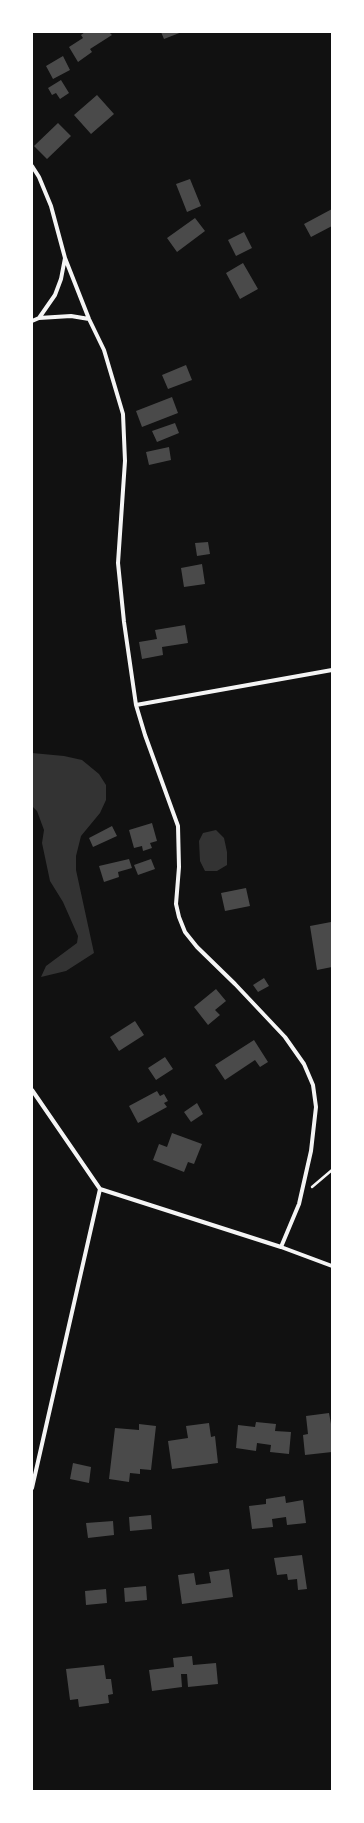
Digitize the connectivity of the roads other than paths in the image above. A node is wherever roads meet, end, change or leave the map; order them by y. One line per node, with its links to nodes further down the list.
1 (32, 166): 2 (street)
2 (65, 258): 3 (street); 4 (street)
3 (39, 318): 4 (street); 5 (street)
4 (89, 319): 7 (street)
5 (32, 321)
6 (332, 670): 7 (street)
7 (136, 705): 10 (street)
8 (32, 1090): 9 (street)
9 (100, 1189): 10 (street); 12 (street)
10 (281, 1247): 11 (street)
11 (332, 1266)
12 (32, 1488)

